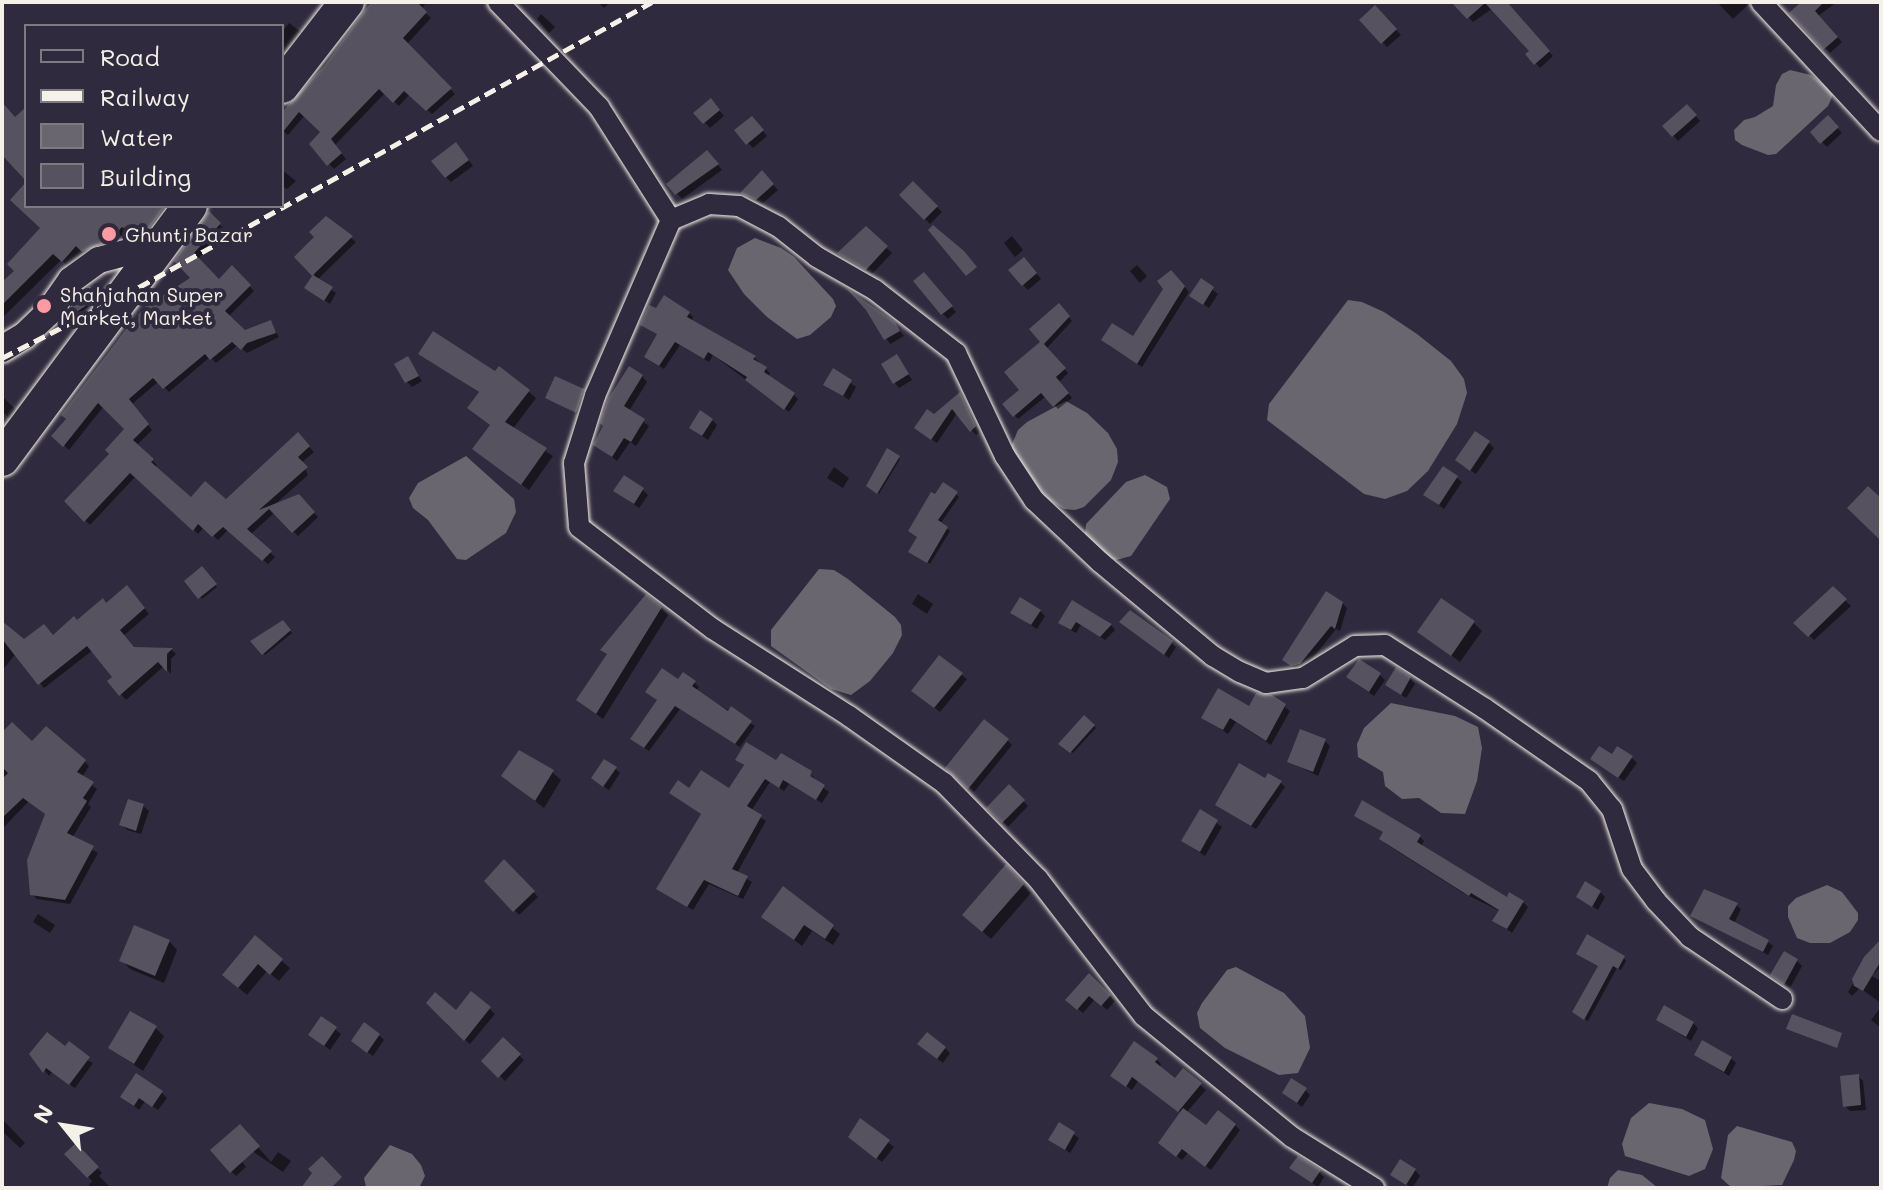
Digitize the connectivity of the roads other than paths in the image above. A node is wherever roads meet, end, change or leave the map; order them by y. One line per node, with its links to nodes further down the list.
1 (347, 2): 4 (highway)
2 (498, 2): 7 (street)
3 (1761, 2): 5 (street)
4 (284, 83)
5 (1881, 131)
6 (188, 208): 8 (highway)
7 (671, 220): 11 (street); 12 (street)
8 (162, 243): 9 (street); 10 (highway)
9 (2, 349)
10 (2, 459)
11 (1782, 999)
12 (1374, 1188)

